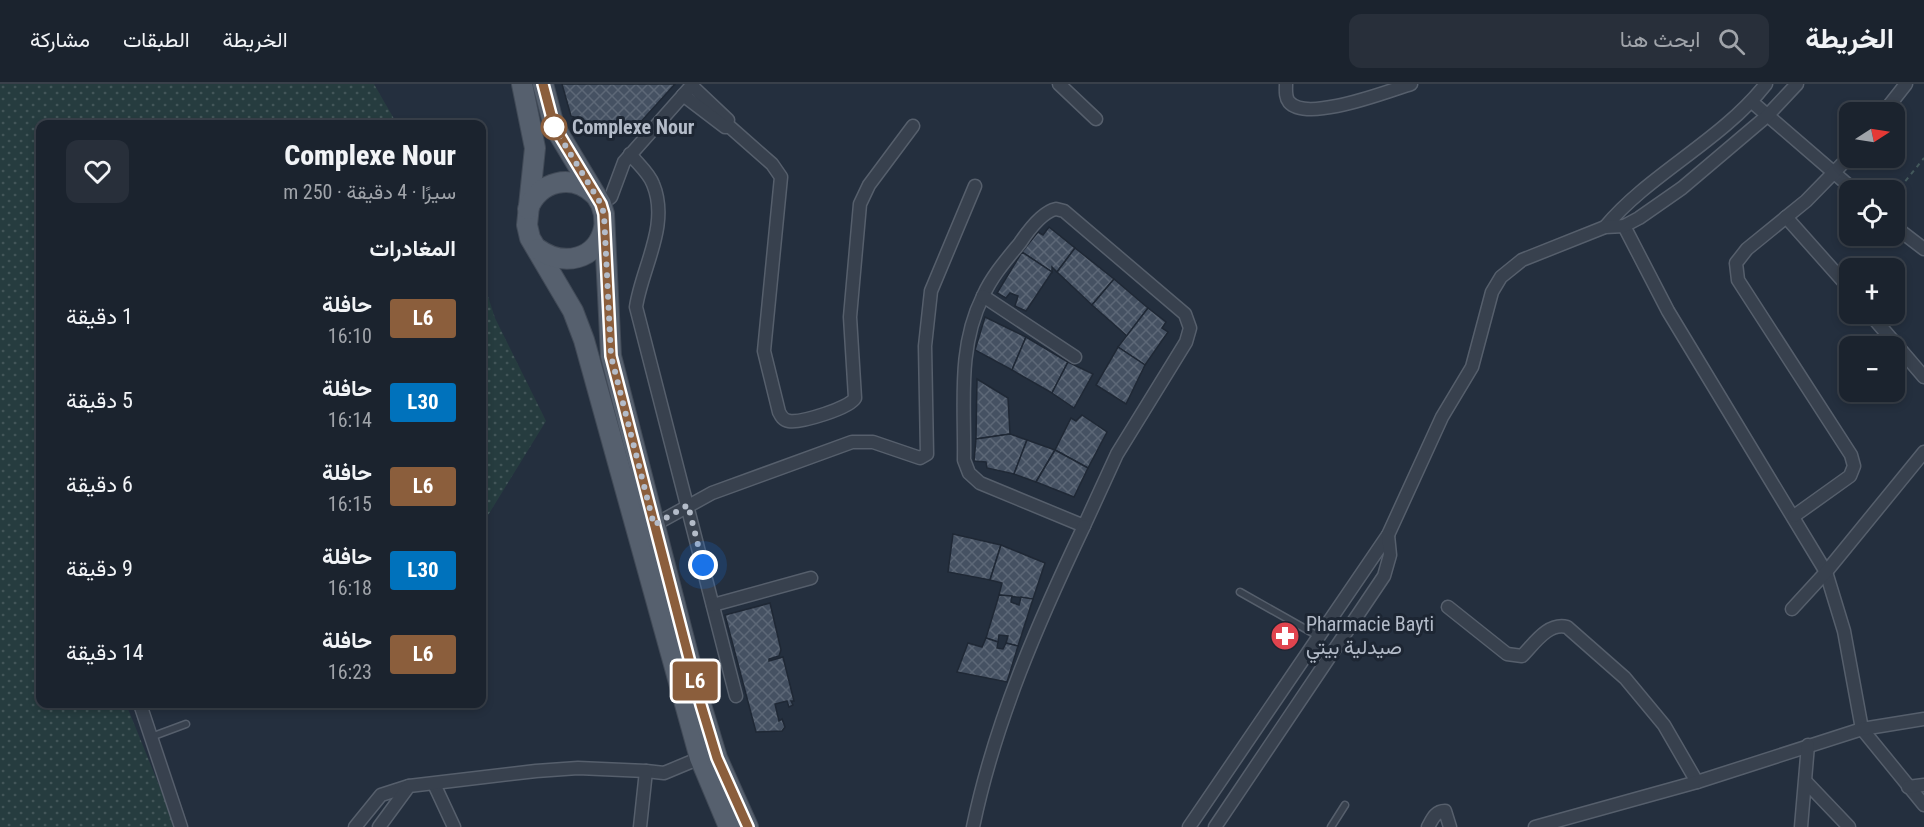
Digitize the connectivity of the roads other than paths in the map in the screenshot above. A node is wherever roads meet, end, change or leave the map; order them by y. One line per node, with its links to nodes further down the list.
1 (522, 84): 22 (main road)
2 (543, 84): 21 (main road)
3 (1059, 84): 14 (street)
4 (1286, 84): 9 (street)
5 (1411, 84): 9 (street)
6 (1766, 84): 11 (street)
7 (1797, 84): 13 (street)
8 (1906, 84): 12 (street)
9 (1388, 87)
10 (689, 88): 15 (street); 16 (street)
11 (1752, 102): 13 (street); 26 (street)
12 (1892, 102)
13 (1767, 116): 18 (street); 25 (street)
14 (1096, 119)
15 (914, 126)
16 (630, 154): 21 (street); 36 (street)
17 (1839, 167): 18 (street)
18 (1833, 173): 19 (street); 23 (street)
19 (1842, 180)
20 (975, 186): 36 (street)
21 (599, 200): 22 (main road); 24 (main road)
22 (528, 212): 28 (main road)
23 (1786, 217): 30 (street); 37 (street)
24 (604, 225): 28 (main road); 38 (main road)
25 (1624, 226): 26 (street); 37 (street)
26 (1605, 227): 40 (street)
27 (1905, 234): 29 (street)
28 (538, 249): 57 (main road)
29 (1924, 249)
30 (1839, 277)
31 (983, 296): 33 (street); 39 (street); 39 (street)
32 (1879, 324): 34 (street)
33 (1074, 357)
34 (1924, 377)
35 (1924, 452): 41 (street)
36 (688, 505): 38 (street); 44 (street)
37 (1794, 516): 41 (street)
38 (654, 525): 73 (main road)
39 (1084, 526): 74 (street)
40 (1388, 535): 47 (street); 48 (street)
41 (1826, 572): 46 (street); 54 (street)
42 (812, 579): 44 (street)
43 (1240, 592): 49 (lane)
44 (713, 605): 50 (street)
45 (1448, 607): 59 (street)
46 (1792, 609)
47 (1329, 620): 48 (street); 49 (street)
48 (1345, 633): 76 (street)
49 (1318, 636): 75 (street)
50 (736, 696)
51 (141, 708): 55 (street)
52 (1924, 719): 54 (street)
53 (186, 724): 55 (lane)
54 (1862, 729): 56 (street); 64 (street)
55 (151, 737): 67 (street)
56 (1808, 745): 59 (street); 60 (street)
57 (700, 758): 58 (street); 72 (main road)
58 (646, 771): 61 (street); 71 (street)
59 (1697, 782): 80 (street)
60 (1807, 783): 81 (street); 82 (street)
61 (434, 784): 63 (street); 70 (street)
62 (1924, 785): 64 (street)
63 (408, 786): 68 (street); 69 (street)
64 (1908, 787): 66 (street)
65 (1344, 805): 77 (lane)
66 (1924, 805)
67 (181, 827)
68 (355, 827)
69 (379, 827)
70 (454, 827)
71 (640, 827)
72 (729, 827)
73 (748, 827)
74 (973, 827)
75 (1188, 827)
76 (1215, 827)
77 (1331, 827)
78 (1428, 827): 79 (street)
79 (1450, 827)
80 (1536, 827)
81 (1801, 827)
82 (1849, 827)

